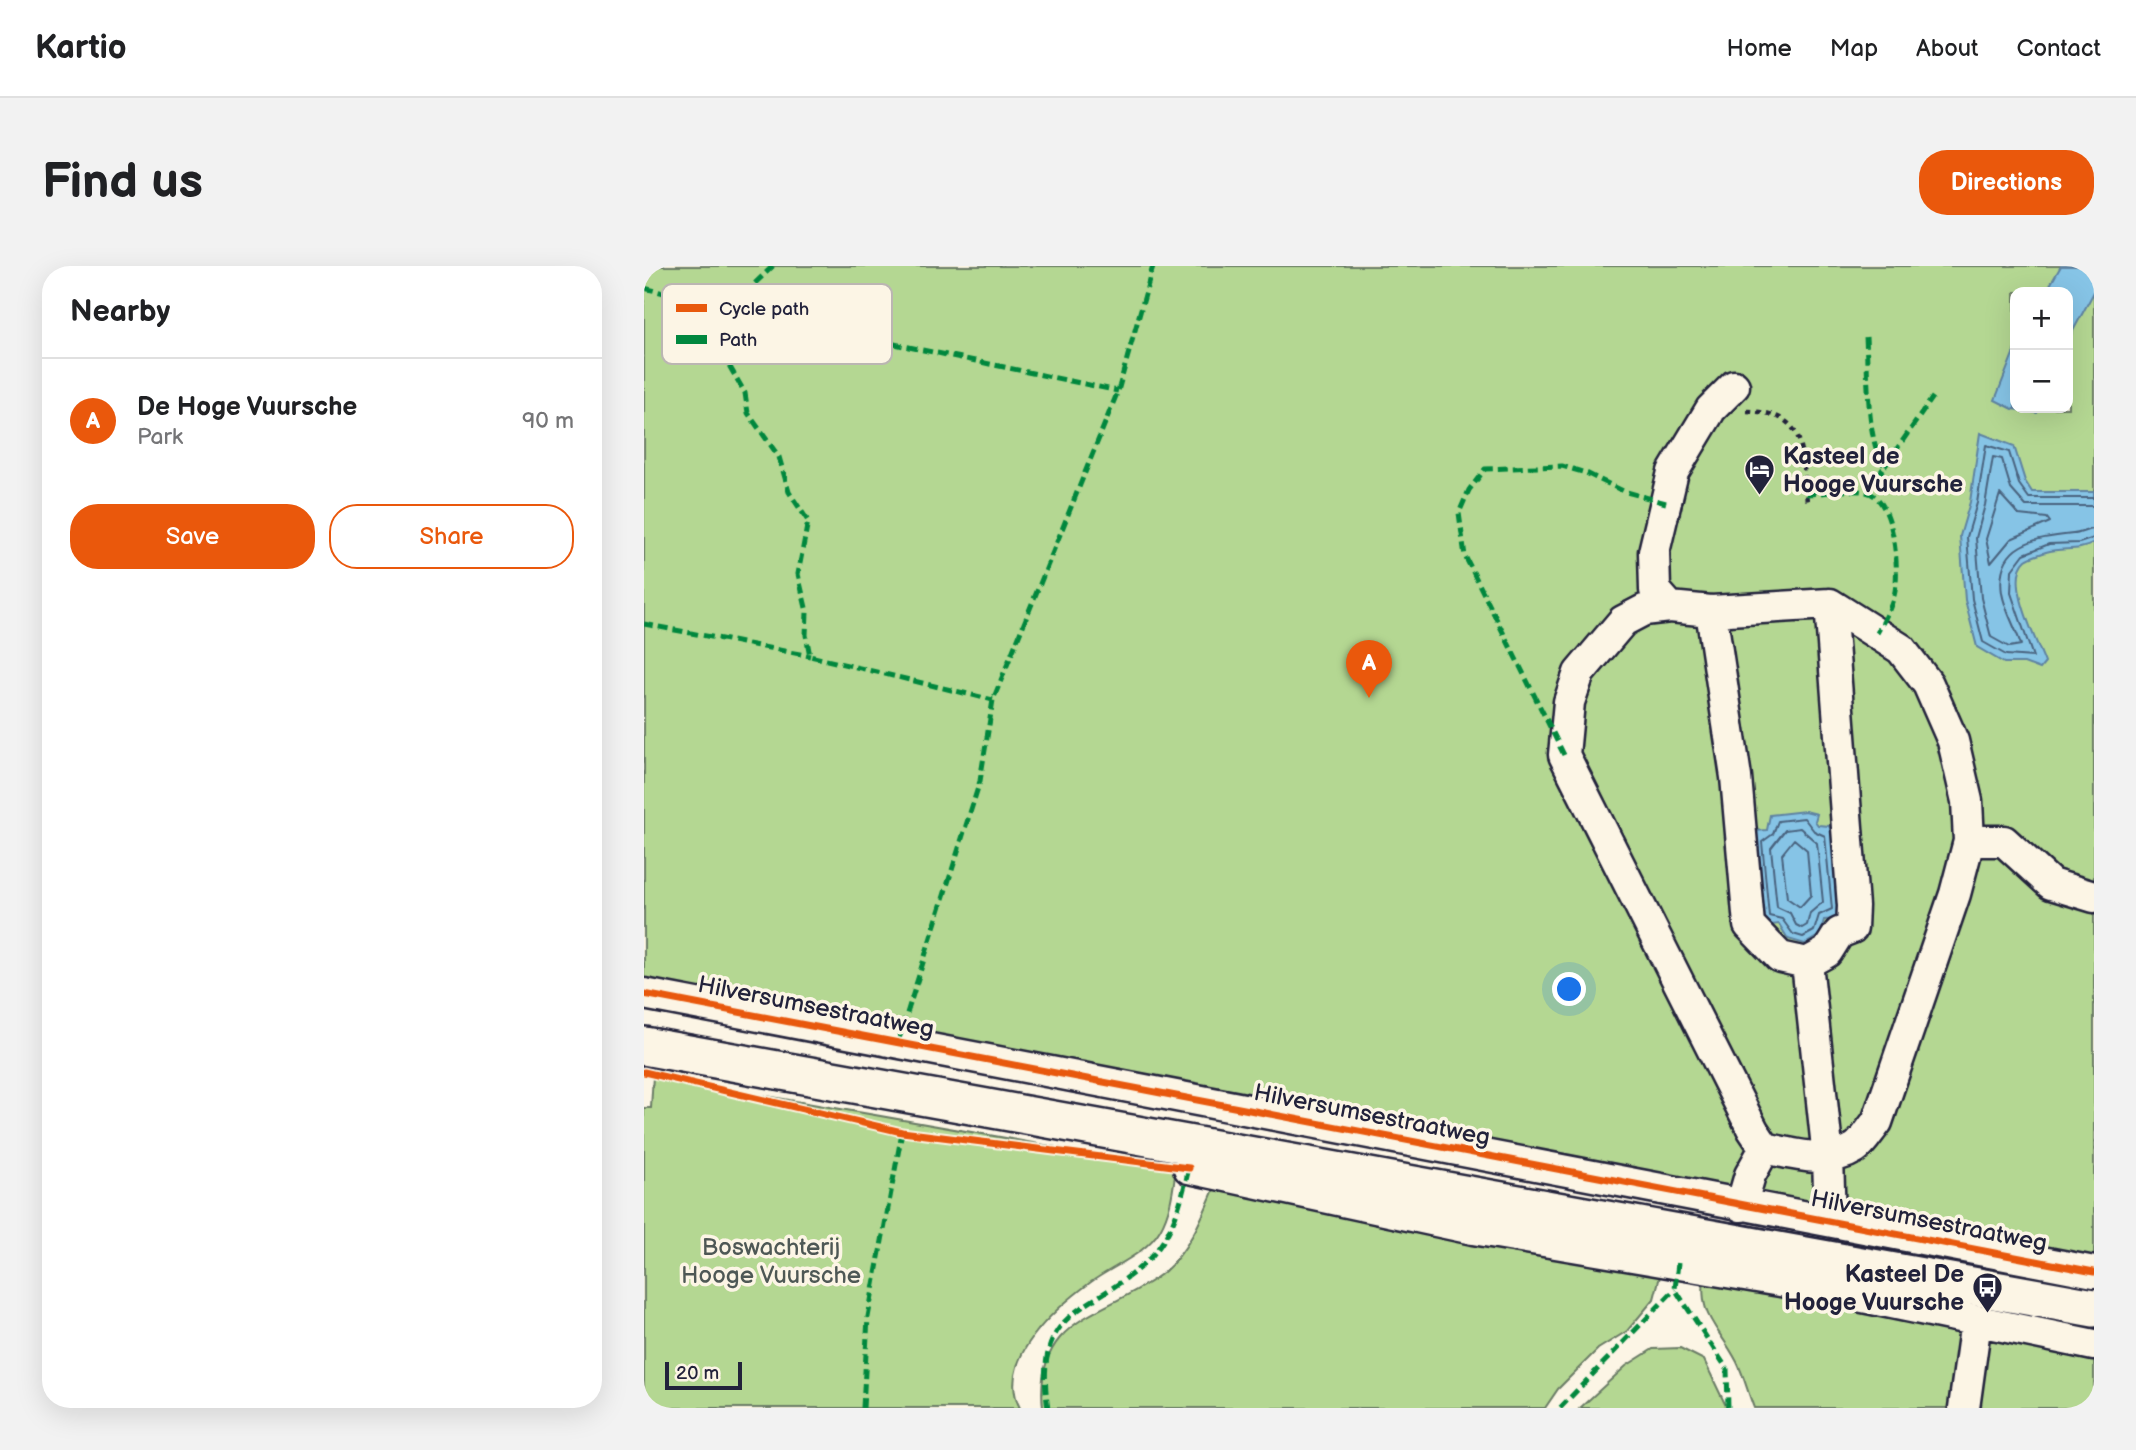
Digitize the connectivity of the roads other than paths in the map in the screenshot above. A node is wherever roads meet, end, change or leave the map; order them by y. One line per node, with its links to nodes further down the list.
1 (1734, 386): 3 (street)
2 (1830, 604): 4 (street); 5 (street); 7 (street)
3 (1670, 607): 4 (street); 10 (street)
4 (1711, 611): 7 (street)
5 (1969, 842): 6 (street); 11 (street)
6 (2094, 897)
7 (1807, 963): 11 (street)
8 (644, 994): 13 (street, Hilversumsestraatweg)
9 (644, 1046): 16 (main road)
10 (1765, 1148): 11 (street); 13 (street)
11 (1828, 1157): 14 (street)
12 (1189, 1168): 17 (street)
13 (1741, 1206): 14 (street, Hilversumsestraatweg)
14 (1830, 1221): 15 (street, Hilversumsestraatweg)
15 (2094, 1272)
16 (2094, 1308)
17 (1976, 1321): 18 (street); 19 (street)
18 (2094, 1345)
19 (1964, 1408)

